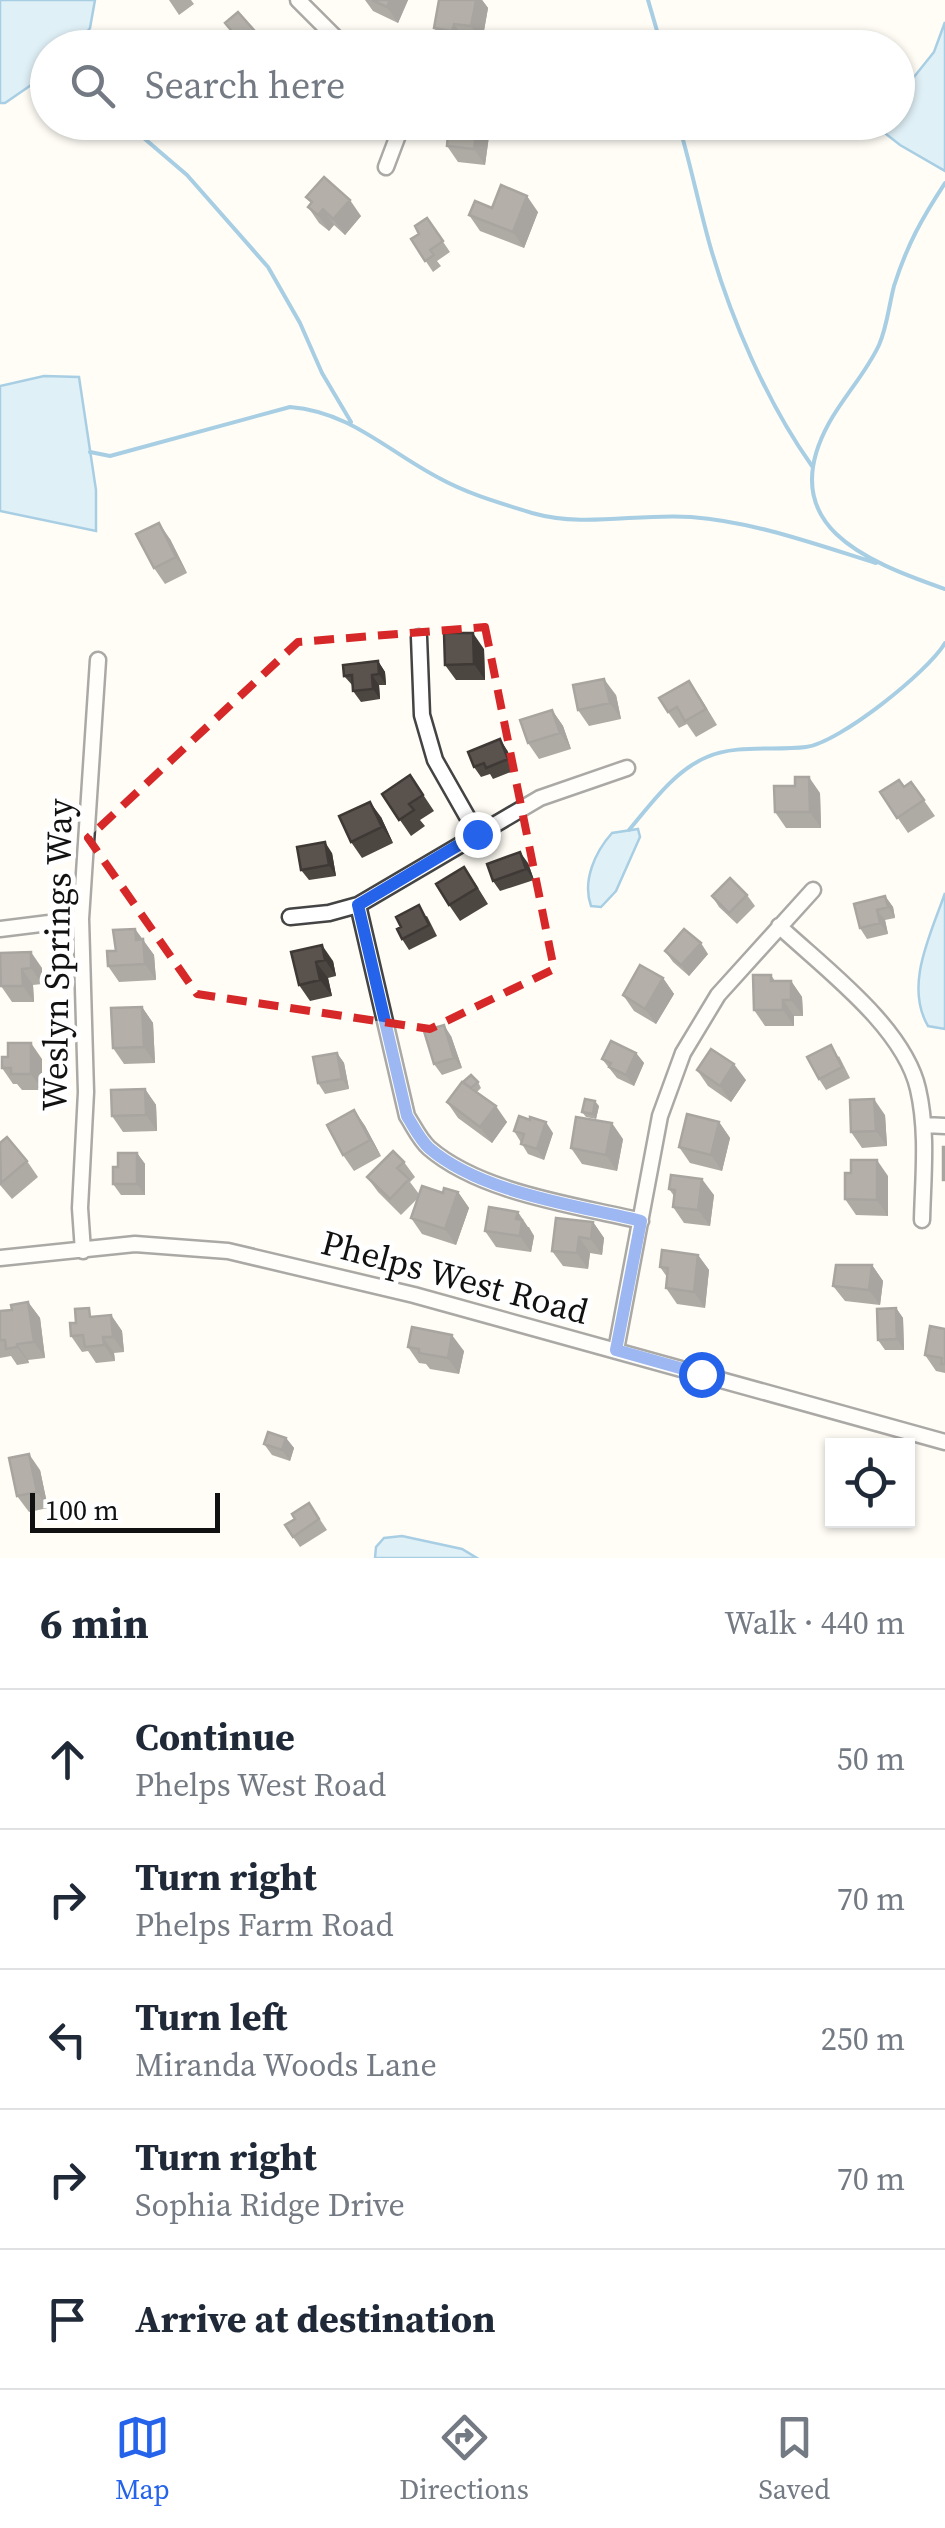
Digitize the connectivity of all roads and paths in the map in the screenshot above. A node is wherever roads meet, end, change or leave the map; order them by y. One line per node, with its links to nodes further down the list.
1 (298, 0): 2 (street)
2 (328, 30)
3 (397, 140): 4 (street)
4 (386, 167)
5 (419, 637): 8 (street)
6 (98, 660): 12 (street, Weslyn Springs Way)
7 (627, 768): 8 (street)
8 (477, 834): 10 (street)
9 (813, 890): 13 (street)
10 (358, 905): 11 (street); 18 (street)
11 (290, 917)
12 (81, 920): 14 (street); 19 (street, Weslyn Springs Way)
13 (779, 926): 15 (street); 18 (street)
14 (0, 930)
15 (924, 1125): 16 (street); 17 (street)
16 (945, 1126)
17 (922, 1220)
18 (641, 1221): 21 (street)
19 (83, 1251): 20 (street, Phelps West Road); 21 (street, Phelps West Road)
20 (0, 1258)
21 (616, 1350): 22 (street, Phelps West Road)
22 (945, 1442)

